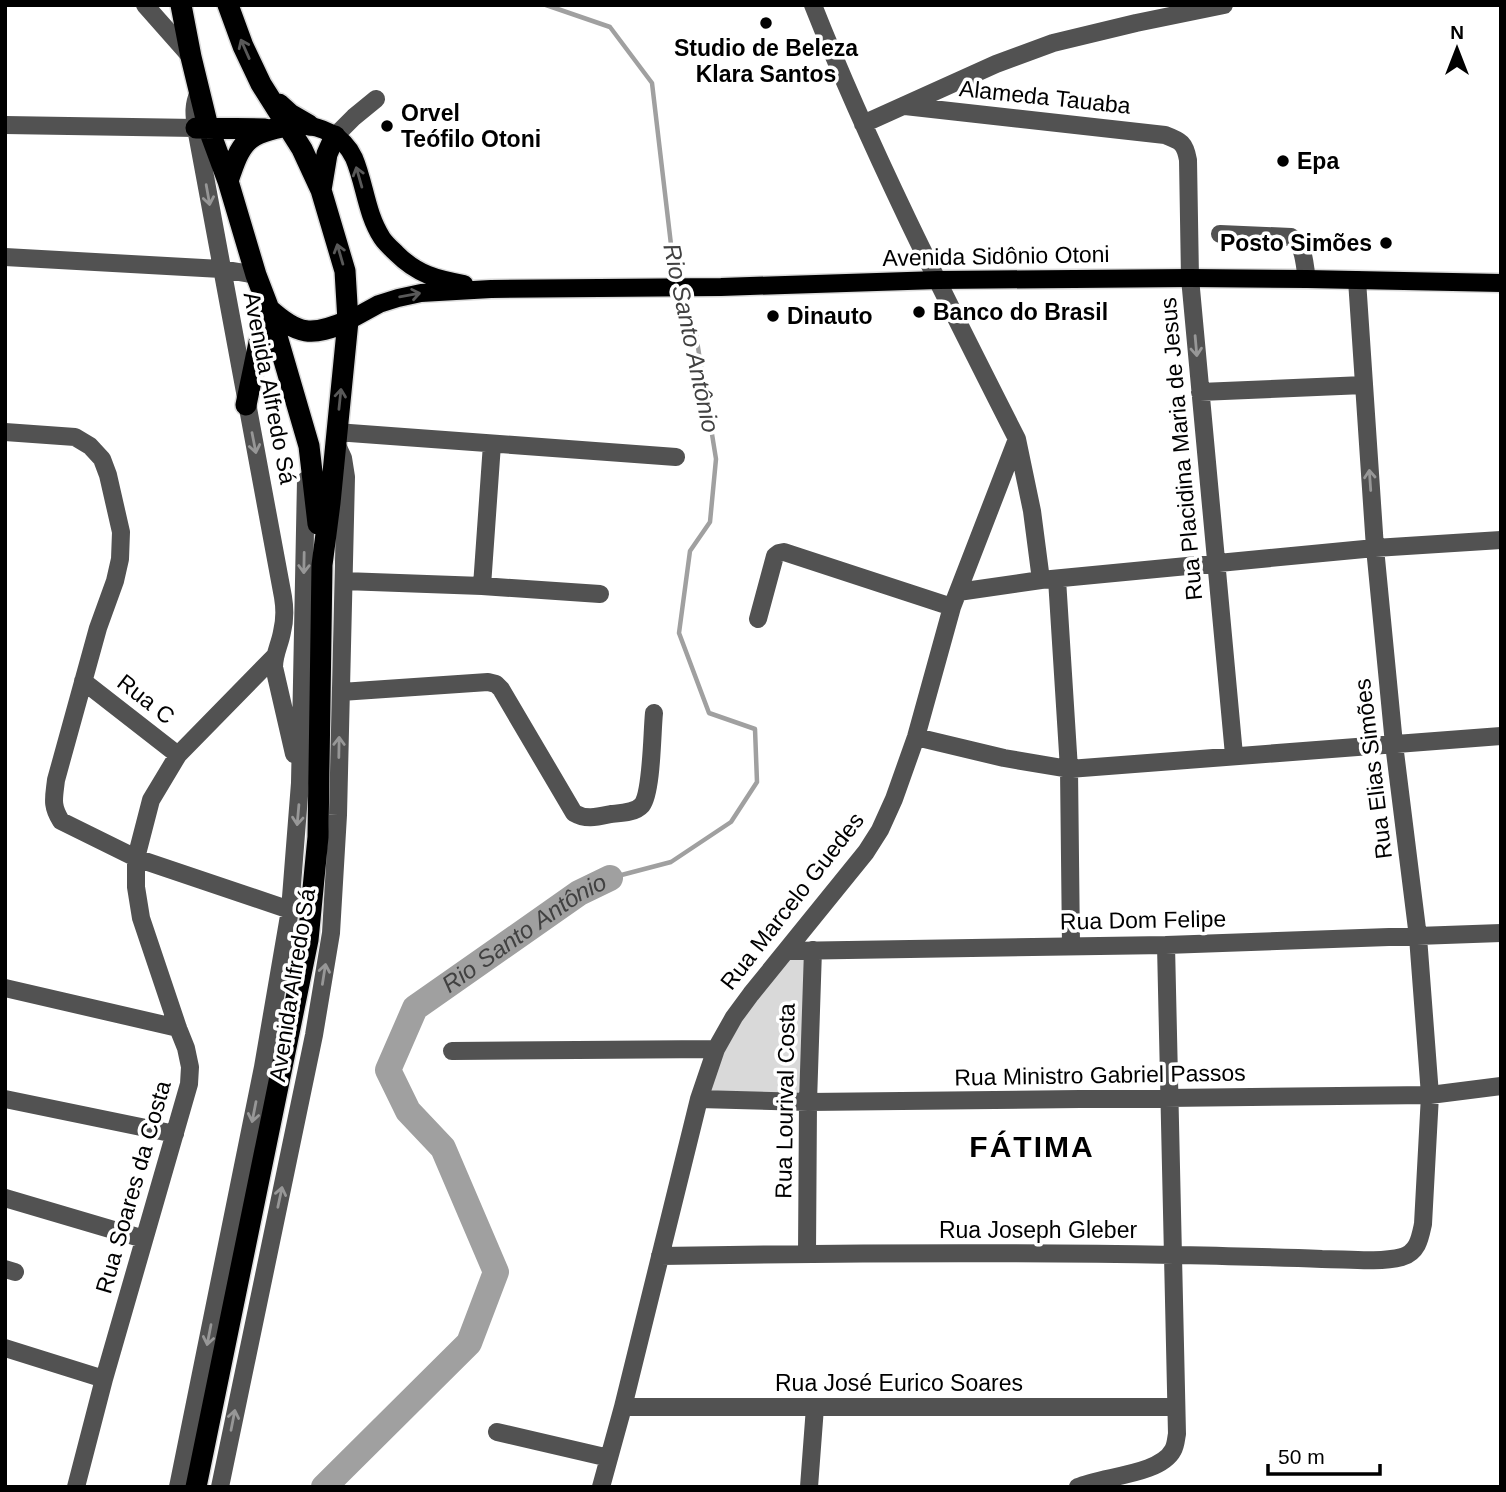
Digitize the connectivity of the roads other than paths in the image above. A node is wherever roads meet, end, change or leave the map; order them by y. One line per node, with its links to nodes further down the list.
1 (145, 5): 6 (street)
2 (181, 5): 6 (highway, Avenida Alfredo Sá)
3 (228, 5): 12 (highway, Avenida Alfredo Sá, one-way to 3)
4 (1224, 5): 8 (street)
5 (816, 6): 9 (street)
6 (191, 57): 11 (highway, Avenida Alfredo Sá)
7 (376, 99): 13 (street)
8 (905, 106): 9 (street); 14 (street, Alameda Tauaba)
9 (863, 124): 23 (street)
10 (5, 125): 11 (street)
11 (202, 127): 12 (highway); 15 (highway, Avenida Alfredo Sá); 19 (street, Avenida Alfredo Sá, one-way to 19)
12 (288, 127): 13 (main road); 15 (highway); 16 (highway, Avenida Alfredo Sá)
13 (335, 136): 16 (highway); 26 (main road, one-way to 13)
14 (1179, 141): 21 (street, Rua Placidina Maria de Jesus)
15 (228, 181): 20 (highway, Avenida Alfredo Sá)
16 (321, 190): 28 (highway, Avenida Alfredo Sá, one-way to 16)
17 (1220, 234): 22 (street)
18 (5, 257): 19 (street)
19 (221, 270): 20 (street); 31 (street, Avenida Alfredo Sá)
20 (256, 275): 27 (highway, Avenida Alfredo Sá)
21 (1190, 278): 22 (main road, Avenida Sidônio Otoni); 23 (main road, Avenida Sidônio Otoni); 30 (street, Rua Placidina Maria de Jesus, one-way to 30)
22 (1307, 279): 24 (main road, Avenida Sidônio Otoni)
23 (938, 280): 26 (main road, Avenida Sidônio Otoni); 34 (street)
24 (1357, 280): 25 (main road, Avenida Sidônio Otoni); 29 (street, Rua Elias Simões)
25 (1501, 284)
26 (491, 289): 28 (main road, one-way to 26)
27 (268, 306): 28 (highway); 31 (highway); 36 (highway, Avenida Alfredo Sá)
28 (348, 321): 33 (highway, Avenida Alfredo Sá, one-way to 28)
29 (1364, 385): 30 (street); 39 (street, Rua Elias Simões, one-way to 29)
30 (1200, 392): 40 (street, Rua Placidina Maria de Jesus)
31 (246, 405): 49 (street, Avenida Alfredo Sá, one-way to 49)
32 (5, 432): 51 (street)
33 (336, 437): 35 (street); 41 (highway, Avenida Alfredo Sá); 43 (street, Avenida Alfredo Sá)
34 (1017, 439): 42 (street); 46 (street, Rua Marcelo Guedes)
35 (492, 444): 37 (street); 44 (street)
36 (309, 446): 41 (highway, Avenida Alfredo Sá); 47 (street, Avenida Alfredo Sá, one-way to 47)
37 (676, 457)
38 (1501, 540): 39 (street)
39 (1375, 548): 40 (street); 56 (street, Rua Elias Simões)
40 (1216, 564): 42 (street); 58 (street, Rua Placidina Maria de Jesus)
41 (322, 565): 95 (highway, Avenida Alfredo Sá)
42 (1049, 580): 46 (street); 59 (street)
43 (344, 581): 44 (street); 52 (street, Avenida Alfredo Sá)
44 (482, 586): 45 (street)
45 (600, 594)
46 (955, 599): 48 (street); 55 (street, Rua Marcelo Guedes)
47 (303, 615): 49 (street); 60 (street, Avenida Alfredo Sá)
48 (758, 619)
49 (282, 634): 50 (street, Avenida Alfredo Sá)
50 (274, 657): 57 (street, Rua Soares da Costa); 60 (street)
51 (83, 681): 57 (street, Rua C); 61 (street)
52 (341, 692): 53 (street); 96 (street, Avenida Alfredo Sá, one-way to 52)
53 (654, 713)
54 (1501, 736): 56 (street)
55 (916, 737): 59 (street); 68 (street, Rua Marcelo Guedes)
56 (1394, 744): 58 (street); 64 (street, Rua Elias Simões)
57 (178, 755): 61 (street, Rua Soares da Costa)
58 (1234, 755): 59 (street)
59 (1069, 769): 66 (street)
60 (300, 783): 62 (street, Avenida Alfredo Sá, one-way to 62)
61 (136, 858): 62 (street); 70 (street, Rua Soares da Costa)
62 (289, 910): 94 (street, Avenida Alfredo Sá, one-way to 94)
63 (1501, 933): 64 (street, Rua Dom Felipe)
64 (1418, 937): 65 (street, Rua Dom Felipe); 74 (street, Rua Elias Simões)
65 (1166, 945): 66 (street, Rua Dom Felipe); 75 (street)
66 (1071, 946): 67 (street, Rua Dom Felipe)
67 (813, 950): 68 (street, Rua Dom Felipe); 78 (street, Rua Lourival Costa)
68 (786, 951): 71 (street, Rua Marcelo Guedes)
69 (5, 988): 70 (street)
70 (178, 1028): 79 (street, Rua Soares da Costa)
71 (716, 1049): 72 (street); 77 (street, Rua Marcelo Guedes)
72 (452, 1051)
73 (1501, 1086): 74 (street, Rua Ministro Gabriel Passos)
74 (1430, 1095): 75 (street, Rua Ministro Gabriel Passos); 82 (street, Rua Elias Simões)
75 (1169, 1098): 78 (street, Rua Ministro Gabriel Passos); 84 (street)
76 (5, 1099): 79 (street)
77 (699, 1099): 78 (street, Rua Ministro Gabriel Passos); 85 (street, Rua Marcelo Guedes)
78 (808, 1102): 83 (street, Rua Lourival Costa)
79 (175, 1134): 81 (street, Rua Soares da Costa)
80 (5, 1198): 81 (street)
81 (144, 1239): 87 (street, Rua Soares da Costa)
82 (1414, 1250): 84 (street, Rua Joseph Gleber)
83 (807, 1254): 84 (street, Rua Joseph Gleber); 85 (street, Rua Joseph Gleber)
84 (1172, 1255): 90 (street)
85 (660, 1256): 88 (street, Rua Marcelo Guedes)
86 (5, 1348): 87 (street)
87 (104, 1379): 93 (street, Rua Soares da Costa)
88 (623, 1407): 89 (street, Rua José Eurico Soares); 92 (street, Rua Marcelo Guedes)
89 (815, 1407): 90 (street, Rua José Eurico Soares); 98 (street)
90 (1175, 1407): 99 (street)
91 (497, 1432): 92 (street)
92 (609, 1458): 97 (street, Rua Marcelo Guedes)
93 (76, 1487)
94 (178, 1487)
95 (196, 1487)
96 (220, 1487)
97 (601, 1487)
98 (810, 1487)
99 (1078, 1487)

